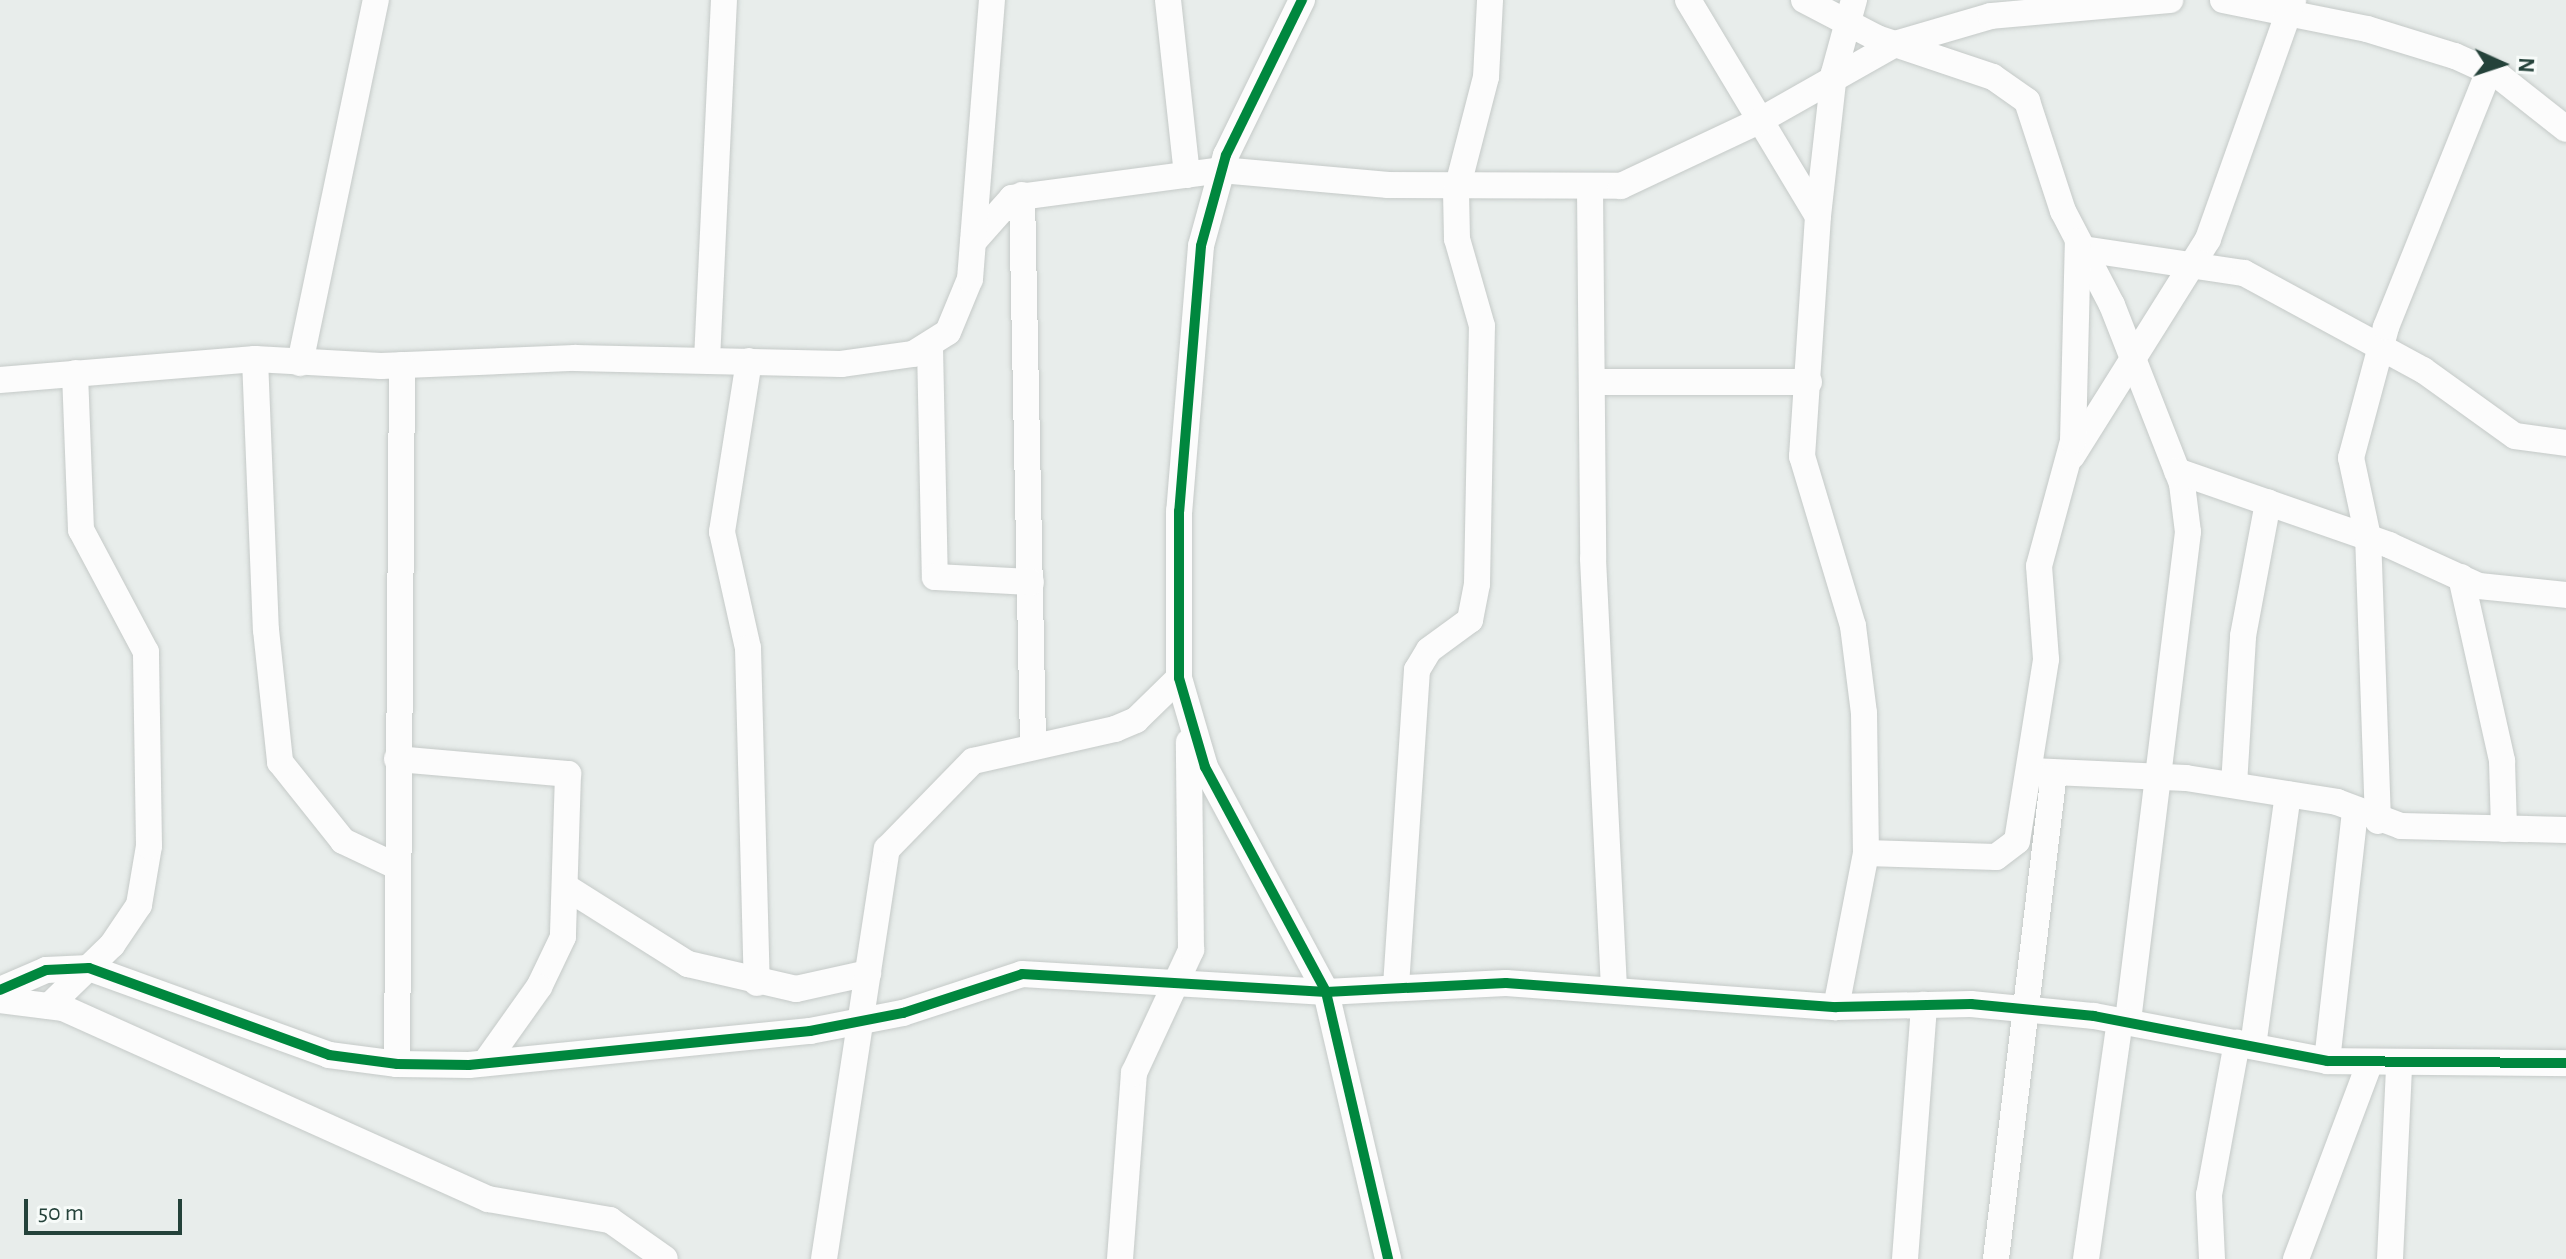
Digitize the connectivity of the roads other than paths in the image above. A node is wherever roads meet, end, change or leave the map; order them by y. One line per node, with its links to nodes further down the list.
1 (376, 0): 36 (street)
2 (724, 0): 34 (street)
3 (992, 0): 27 (street)
4 (1168, 0): 22 (street)
5 (1280, 0): 15 (street)
6 (1302, 0): 15 (street)
7 (1490, 0): 23 (street)
8 (1688, 0): 19 (street)
9 (1804, 0): 14 (street)
10 (2170, 0): 16 (street)
11 (2223, 0): 12 (street)
12 (2243, 0): 13 (street)
13 (2290, 6): 17 (street); 29 (street)
14 (1850, 12): 16 (street); 18 (street)
15 (1281, 44): 21 (street)
16 (1895, 44): 18 (street); 28 (street)
17 (2489, 71): 20 (street); 30 (street)
18 (1834, 73): 19 (street); 26 (street)
19 (1759, 121): 24 (street); 26 (street)
20 (2566, 129)
21 (1221, 170): 22 (street); 23 (street); 50 (street)
22 (1187, 175): 25 (street)
23 (1457, 186): 24 (street); 68 (street)
24 (1590, 188): 40 (street)
25 (1022, 195): 27 (street); 48 (street)
26 (1818, 216): 41 (street)
27 (973, 242): 31 (street)
28 (2081, 244): 29 (street); 33 (street); 43 (street)
29 (2195, 262): 30 (street); 33 (street)
30 (2380, 346): 42 (street); 46 (street)
31 (930, 347): 35 (street); 48 (street)
32 (255, 359): 36 (street); 38 (street); 62 (street)
33 (2136, 359): 43 (street); 44 (street)
34 (707, 360): 35 (street); 37 (street)
35 (749, 361): 66 (street)
36 (300, 363): 37 (street)
37 (402, 365): 53 (street)
38 (75, 373): 39 (street); 64 (street)
39 (0, 380)
40 (1593, 382): 41 (street); 69 (street)
41 (1809, 382): 61 (street)
42 (2566, 443)
43 (2070, 459): 54 (street)
44 (2177, 471): 45 (street); 55 (street)
45 (2268, 502): 46 (street); 56 (street)
46 (2368, 537): 47 (street); 58 (street)
47 (2461, 577): 49 (street); 59 (street)
48 (1031, 582): 52 (street)
49 (2566, 595)
50 (1179, 678): 51 (street); 52 (street)
51 (1188, 723): 67 (street); 71 (street)
52 (1033, 744): 65 (street)
53 (397, 759): 62 (street); 63 (street)
54 (2043, 771): 55 (street); 61 (street); 76 (street)
55 (2160, 777): 56 (street); 78 (street)
56 (2234, 785): 57 (street)
57 (2288, 794): 58 (street); 79 (street)
58 (2367, 816): 59 (street); 80 (street)
59 (2504, 829): 60 (street)
60 (2566, 830)
61 (1866, 853): 75 (street)
62 (396, 866): 83 (street)
63 (569, 889): 66 (street); 81 (street)
64 (89, 968): 70 (street); 74 (street); 83 (street)
65 (868, 973): 66 (street); 77 (street)
66 (757, 983)
67 (1180, 984): 71 (street); 77 (street); 88 (street)
68 (1396, 986): 69 (street); 71 (street)
69 (1614, 989): 75 (street)
70 (0, 990)
71 (1326, 992): 89 (street)
72 (0, 1000): 74 (street)
73 (1924, 1005): 75 (street); 76 (street); 90 (street)
74 (49, 1006): 86 (street)
75 (1836, 1007)
76 (2027, 1007): 78 (street); 91 (street)
77 (861, 1021): 81 (street); 87 (street)
78 (2124, 1021): 79 (street); 92 (street)
79 (2245, 1045): 80 (street); 93 (street)
80 (2327, 1061): 84 (street)
81 (485, 1063): 83 (street)
82 (2566, 1063): 85 (street)
83 (397, 1064)
84 (2369, 1065): 85 (street); 94 (street)
85 (2399, 1065): 95 (street)
86 (665, 1259)
87 (824, 1259)
88 (1120, 1259)
89 (1388, 1259)
90 (1905, 1259)
91 (1996, 1259)
92 (2086, 1259)
93 (2212, 1259)
94 (2296, 1259)
95 (2390, 1259)

